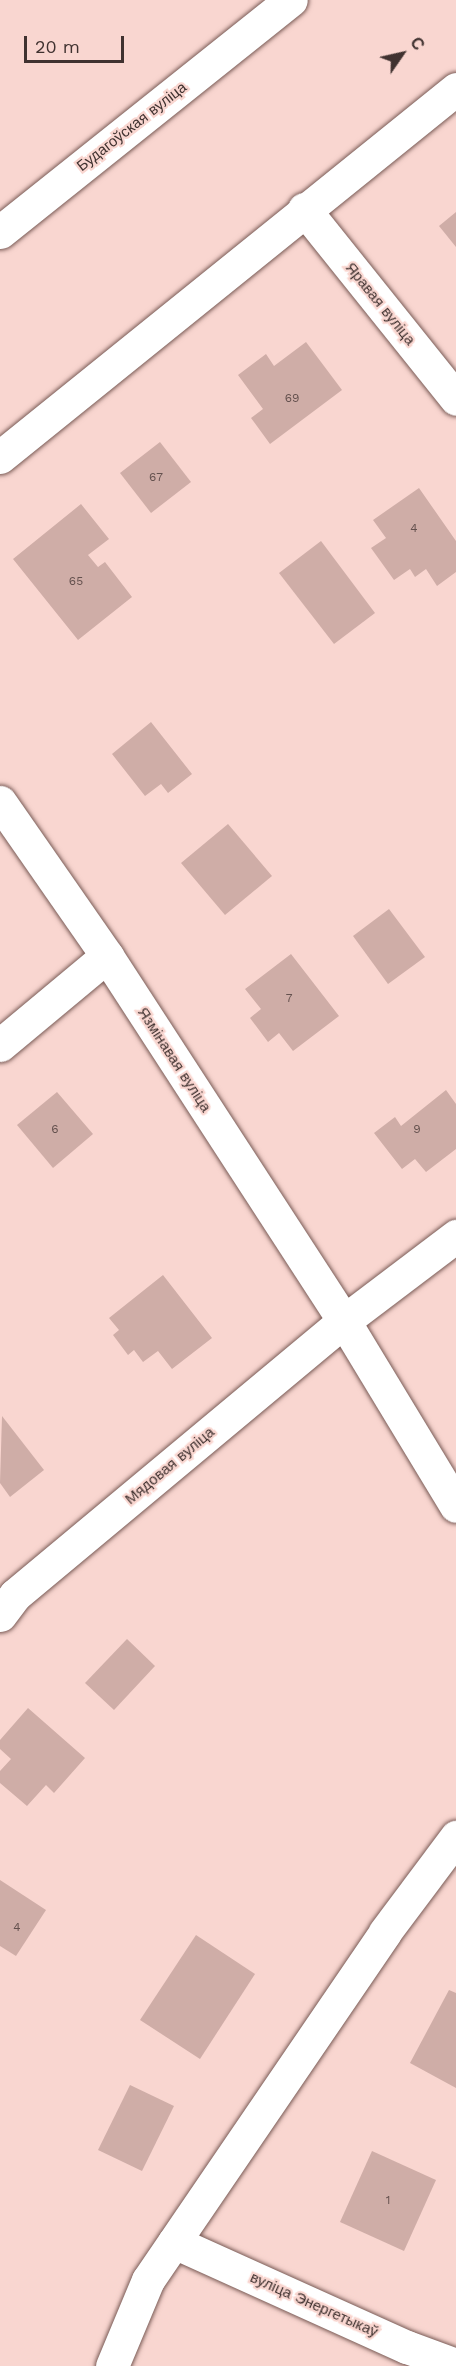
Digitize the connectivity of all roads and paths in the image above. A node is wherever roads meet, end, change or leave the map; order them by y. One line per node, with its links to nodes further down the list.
1 (291, 0): 4 (street, Будагоўская вуліца)
2 (456, 89): 3 (street)
3 (304, 209): 5 (street, Яравая вуліца); 6 (street)
4 (0, 232)
5 (456, 399)
6 (0, 457)
7 (0, 802): 8 (street, Язмінавая вуліца)
8 (107, 956): 9 (street); 11 (street, Язмінавая вуліца)
9 (0, 1045)
10 (456, 1236): 11 (street, Мядовая вуліца)
11 (344, 1321): 12 (street, Язмінавая вуліца); 13 (street, Мядовая вуліца)
12 (456, 1506)
13 (0, 1615)
14 (456, 1837): 15 (street)
15 (174, 2242): 16 (street, вуліца Энергетыкаў); 17 (street)
16 (456, 2365)
17 (112, 2366)

